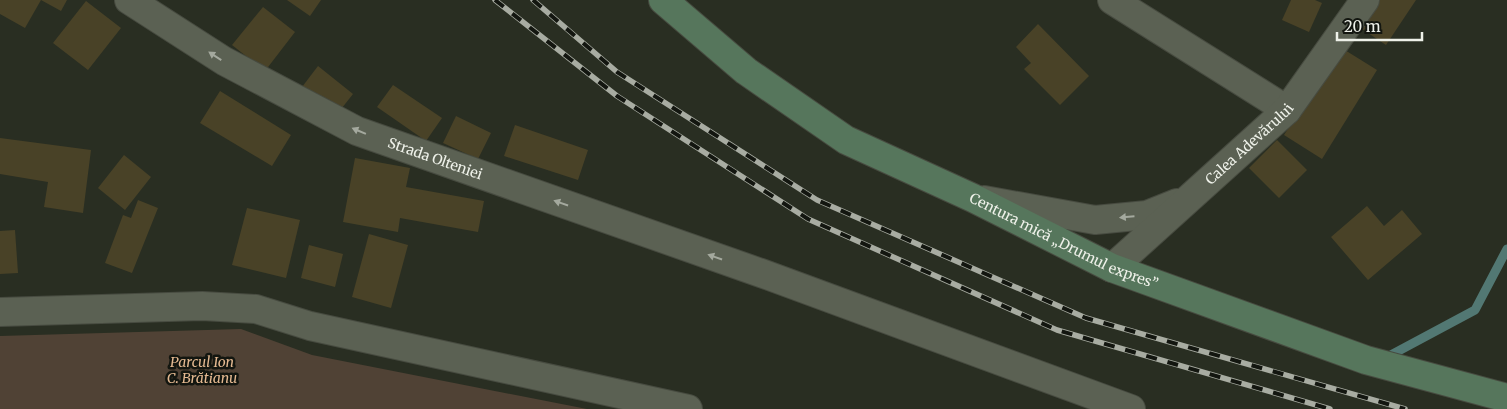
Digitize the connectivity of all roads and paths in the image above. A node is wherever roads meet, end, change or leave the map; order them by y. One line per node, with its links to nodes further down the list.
1 (129, 0): 12 (street, Strada Olteniei, one-way to 1)
2 (663, 0): 6 (main road, Centura mică „Drumul expres”)
3 (1112, 0): 5 (street)
4 (1365, 0): 5 (street, Calea Adevărului)
5 (1287, 110): 7 (street, Calea Adevărului)
6 (973, 198): 7 (street, one-way to 6); 8 (main road, Centura mică „Drumul expres”)
7 (1190, 198): 8 (street, Calea Adevărului)
8 (1112, 268): 10 (main road, Centura mică „Drumul expres”)
9 (0, 312): 11 (street)
10 (1507, 398)
11 (688, 409)
12 (1131, 409)

